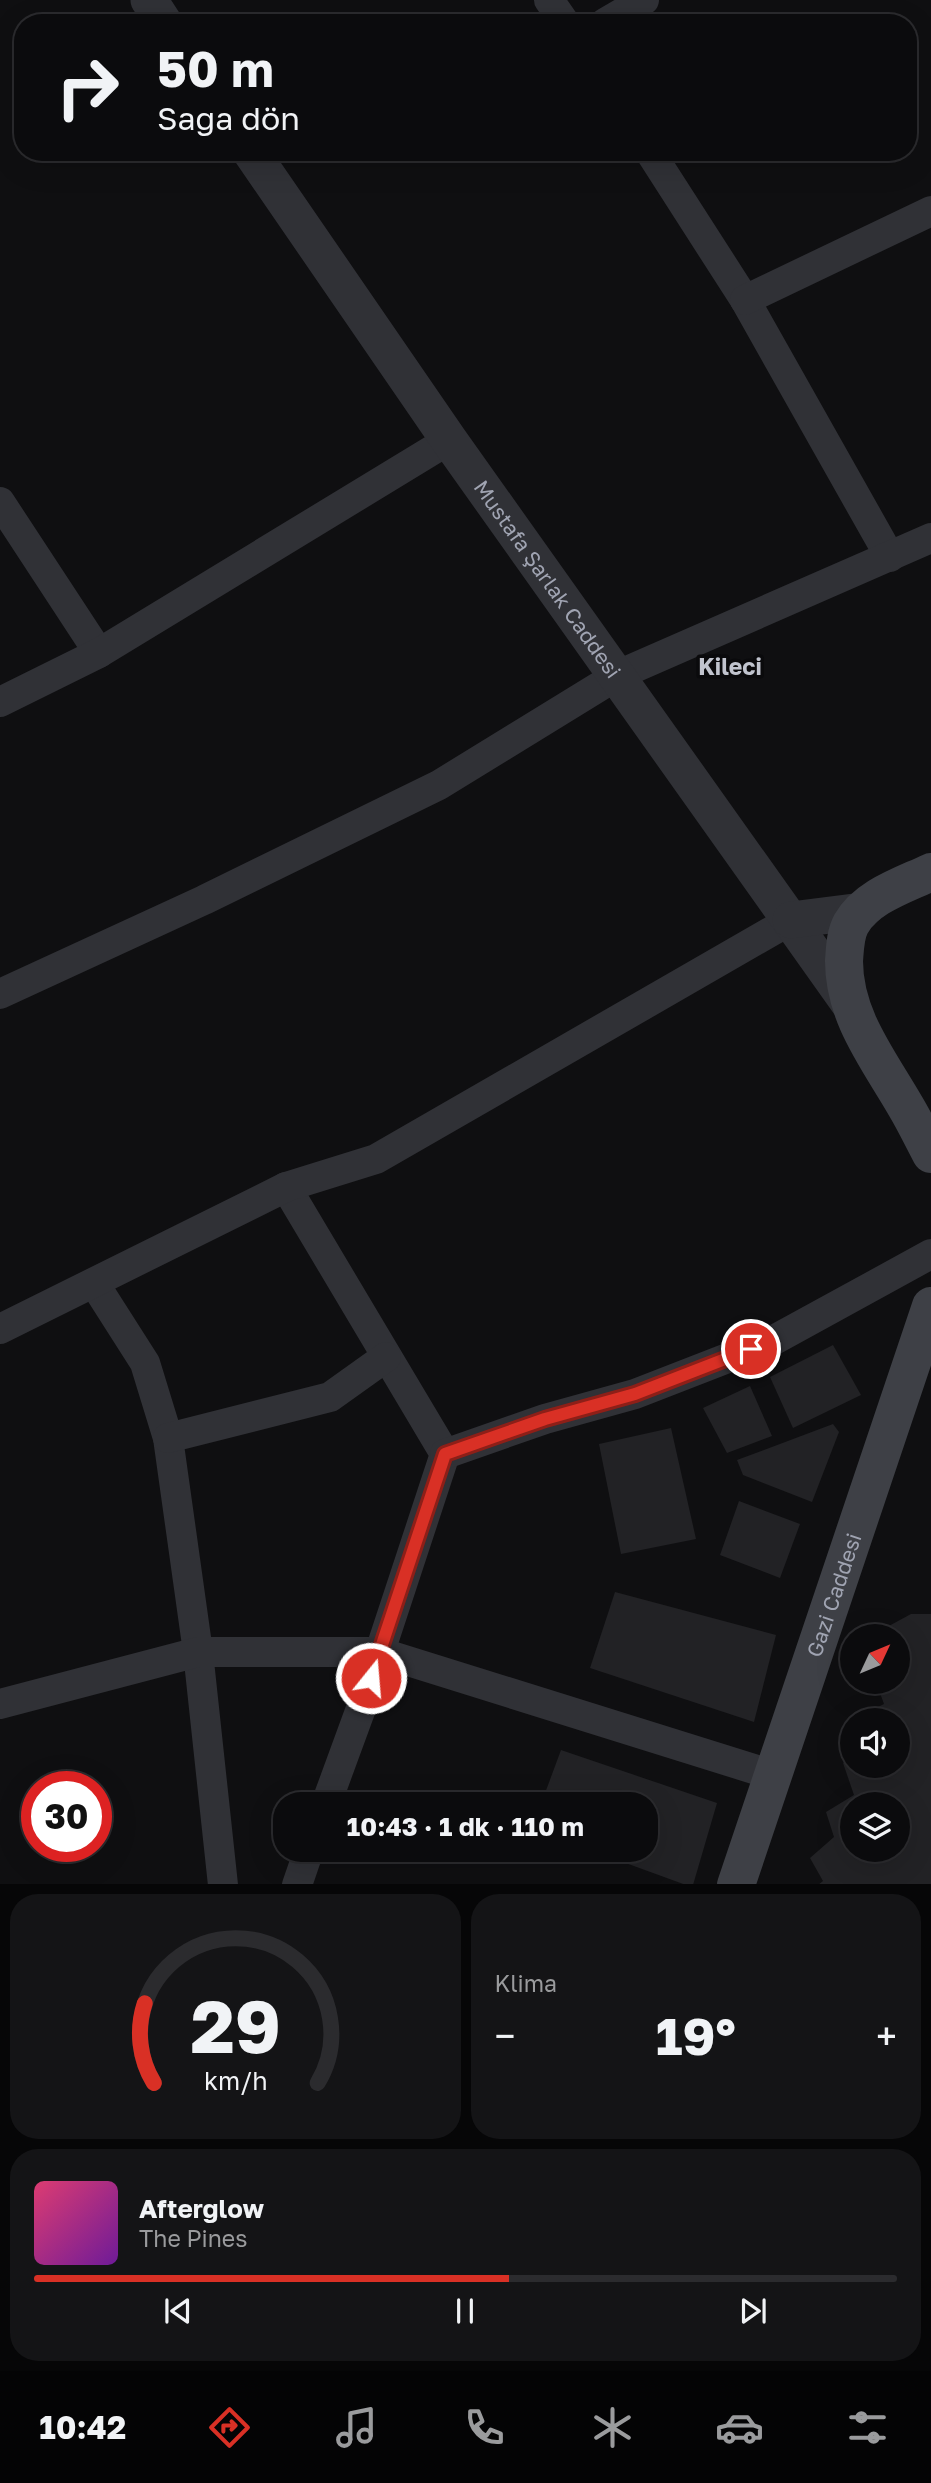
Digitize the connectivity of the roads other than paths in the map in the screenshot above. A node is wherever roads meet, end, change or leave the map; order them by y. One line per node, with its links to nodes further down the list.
1 (644, 0): 2 (street)
2 (620, 14)
3 (257, 161): 7 (street, Mustafa Şarlak Caddesi)
4 (656, 161): 6 (street)
5 (931, 211): 6 (street)
6 (745, 300): 10 (street)
7 (449, 440): 11 (street); 12 (street, Mustafa Şarlak Caddesi)
8 (0, 502): 11 (street)
9 (931, 538): 10 (street)
10 (890, 557): 12 (street)
11 (99, 653): 13 (street)
12 (618, 675): 16 (street, Mustafa Şarlak Caddesi); 17 (street)
13 (0, 702)
14 (931, 872): 15 (main road)
15 (862, 911): 16 (street); 18 (main road)
16 (791, 920): 18 (street, Mustafa Şarlak Caddesi); 20 (street)
17 (0, 994)
18 (849, 1003): 19 (main road)
19 (931, 1154)
20 (286, 1187): 22 (street); 25 (street)
21 (931, 1254): 27 (street)
22 (94, 1283): 24 (street); 26 (street)
23 (931, 1306): 31 (main road, Gazi Caddesi)
24 (0, 1329)
25 (386, 1357): 26 (street); 27 (street)
26 (168, 1438): 28 (street)
27 (445, 1454): 29 (street)
28 (198, 1651): 29 (street); 30 (street); 34 (street)
29 (379, 1652): 31 (street); 32 (street)
30 (0, 1704)
31 (773, 1775): 36 (main road, Gazi Caddesi)
32 (330, 1792)
33 (305, 1862): 35 (street)
34 (223, 1884)
35 (297, 1884)
36 (736, 1884)

